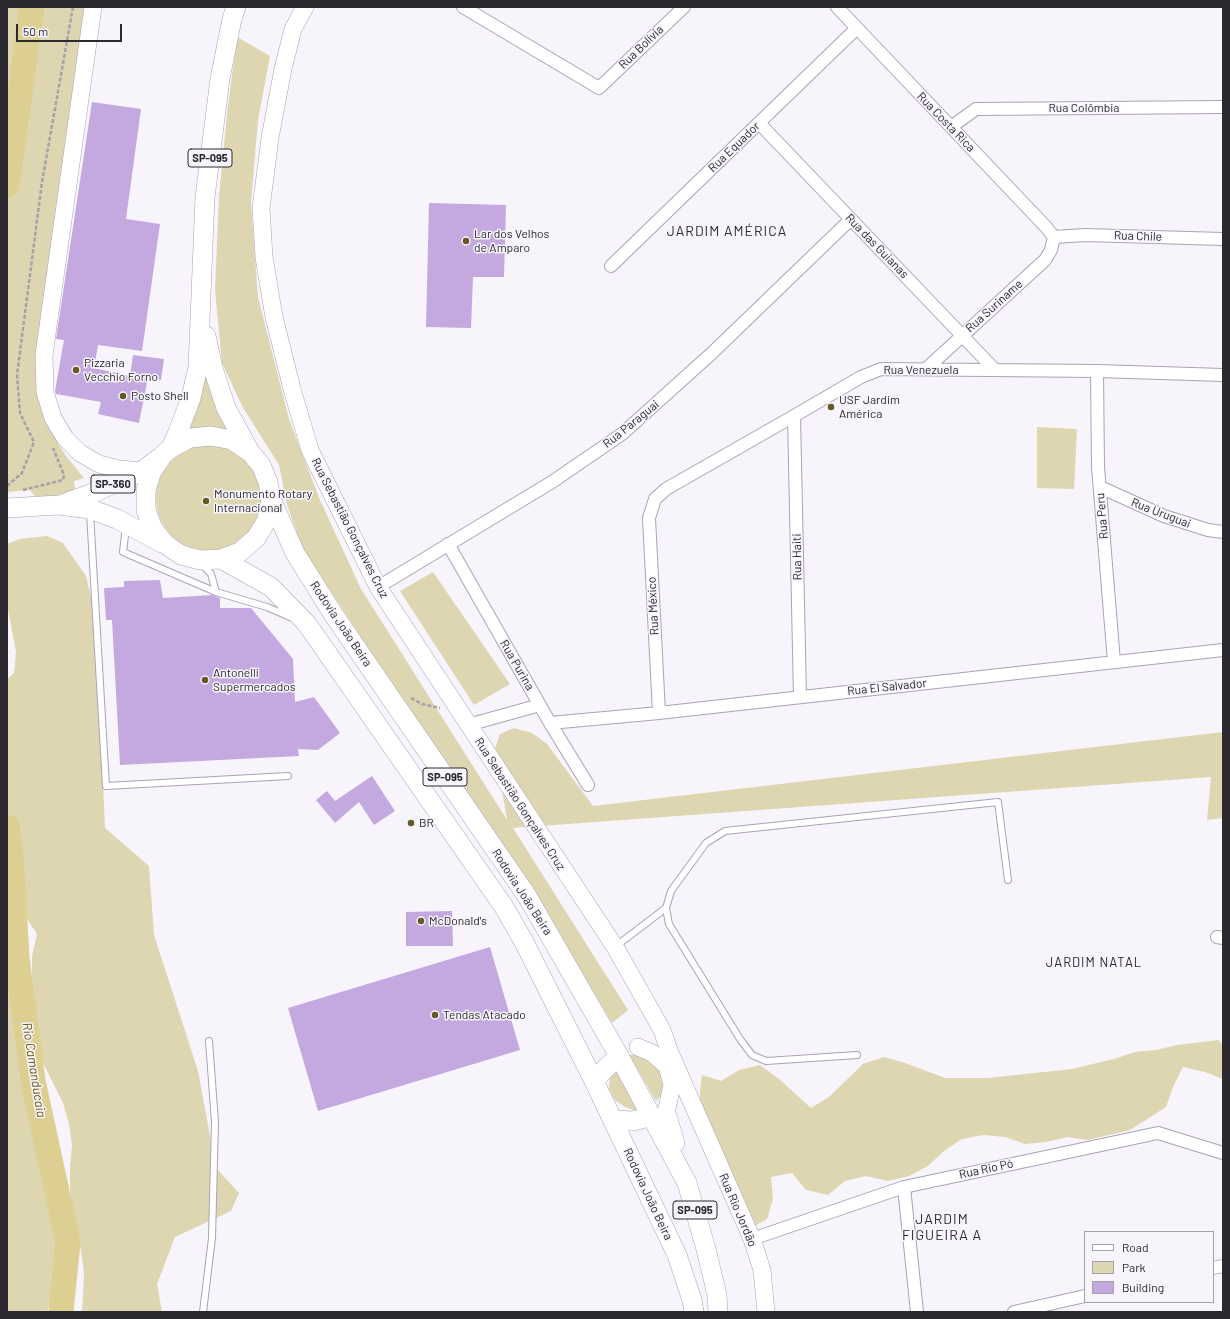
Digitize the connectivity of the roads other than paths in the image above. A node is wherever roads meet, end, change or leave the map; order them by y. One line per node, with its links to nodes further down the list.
1 (93, 7): 24 (street)
2 (236, 7): 15 (main road, SP-095)
3 (304, 7): 37 (street, Rua Sebastião Gonçalves Cruz)
4 (463, 7): 5 (street, Rua Bolívia)
5 (684, 7)
6 (837, 7): 7 (street, Rua Costa Rica)
7 (857, 28): 9 (street, Rua Equador); 10 (street, Rua Costa Rica)
8 (1223, 107): 10 (street, Rua Colômbia)
9 (759, 122): 11 (street, Rua das Guianas); 14 (street, Rua Equador)
10 (951, 127): 12 (street, Rua Costa Rica)
11 (851, 219): 16 (street, Rua das Guianas); 34 (street, Rua Paraguai)
12 (1054, 237): 13 (street, Rua Chile); 16 (street, Rua Suriname)
13 (1223, 239)
14 (611, 266)
15 (201, 311): 22 (main road, SP-095); 23 (main road, SP-095)
16 (962, 336): 17 (street, Rua Suriname); 18 (street, Rua das Guianas)
17 (926, 369): 18 (street, Rua Venezuela); 21 (street, Rua Venezuela)
18 (995, 370): 19 (street, Rua Venezuela)
19 (1097, 371): 20 (street, Rua Venezuela); 25 (street, Rua Peru)
20 (1223, 375)
21 (794, 416): 27 (street, Rua Venezuela); 42 (street, Rua Haiti)
22 (167, 451): 23 (main road, SP-095); 24 (main road, SP-360); 33 (main road, SP-095)
23 (250, 452): 26 (main road, SP-095)
24 (142, 471): 28 (main road, SP-360)
25 (1100, 487): 32 (street, Rua Uruguai); 41 (street, Rua Peru)
26 (270, 499): 36 (main road, SP-095); 56 (main road, Rodovia João Beira / SP-095)
27 (655, 499): 44 (street, Rua México)
28 (52, 506): 29 (main road, SP-360); 30 (main road, SP-360)
29 (7, 508)
30 (90, 509): 31 (main road, SP-360); 47 (lane)
31 (126, 524): 33 (main road, SP-360); 38 (lane)
32 (1223, 532)
33 (165, 544): 35 (main road, SP-095)
34 (448, 544): 37 (street, Rua Paraguai); 43 (street, Rua Purina)
35 (200, 560): 36 (main road, SP-095); 38 (lane)
36 (221, 560): 39 (main road, Rodovia João Beira / SP-095)
37 (378, 587): 45 (street, Rua Sebastião Gonçalves Cruz)
38 (216, 592): 39 (lane)
39 (307, 624): 57 (main road, Rodovia João Beira / SP-095)
40 (1223, 650): 41 (street, Rua El Salvador)
41 (1114, 662): 42 (street, Rua El Salvador)
42 (800, 697): 44 (street, Rua El Salvador)
43 (540, 705): 45 (street); 46 (street, Rua Purina)
44 (659, 713): 46 (street, Rua El Salvador)
45 (464, 718): 51 (street, Rua Sebastião Gonçalves Cruz)
46 (550, 723): 48 (street, Rua Purina)
47 (288, 776)
48 (588, 785)
49 (1008, 880): 50 (lane)
50 (666, 908): 51 (lane); 55 (lane)
51 (615, 947): 52 (street, Rua Sebastião Gonçalves Cruz)
52 (662, 1030): 54 (street); 58 (street, Rua Rio Jordão)
53 (209, 1041): 65 (lane)
54 (638, 1047): 56 (street); 59 (street)
55 (857, 1054)
56 (619, 1056): 57 (main road); 59 (main road, Rodovia João Beira / SP-095)
57 (594, 1081): 60 (main road, Rodovia João Beira / SP-095)
58 (696, 1112): 59 (street); 63 (street, Rua Rio Jordão)
59 (659, 1114): 60 (main road); 67 (main road, Rodovia João Beira / SP-095)
60 (613, 1120): 66 (main road, Rodovia João Beira / SP-095)
61 (1223, 1153): 62 (street, Rua Rio Pó)
62 (904, 1187): 63 (street, Rua Rio Pó); 69 (street)
63 (752, 1239): 68 (street, Rua Rio Jordão)
64 (1084, 1296): 70 (street)
65 (203, 1312)
66 (694, 1312)
67 (718, 1312)
68 (766, 1312)
69 (918, 1312)
70 (1014, 1312)

